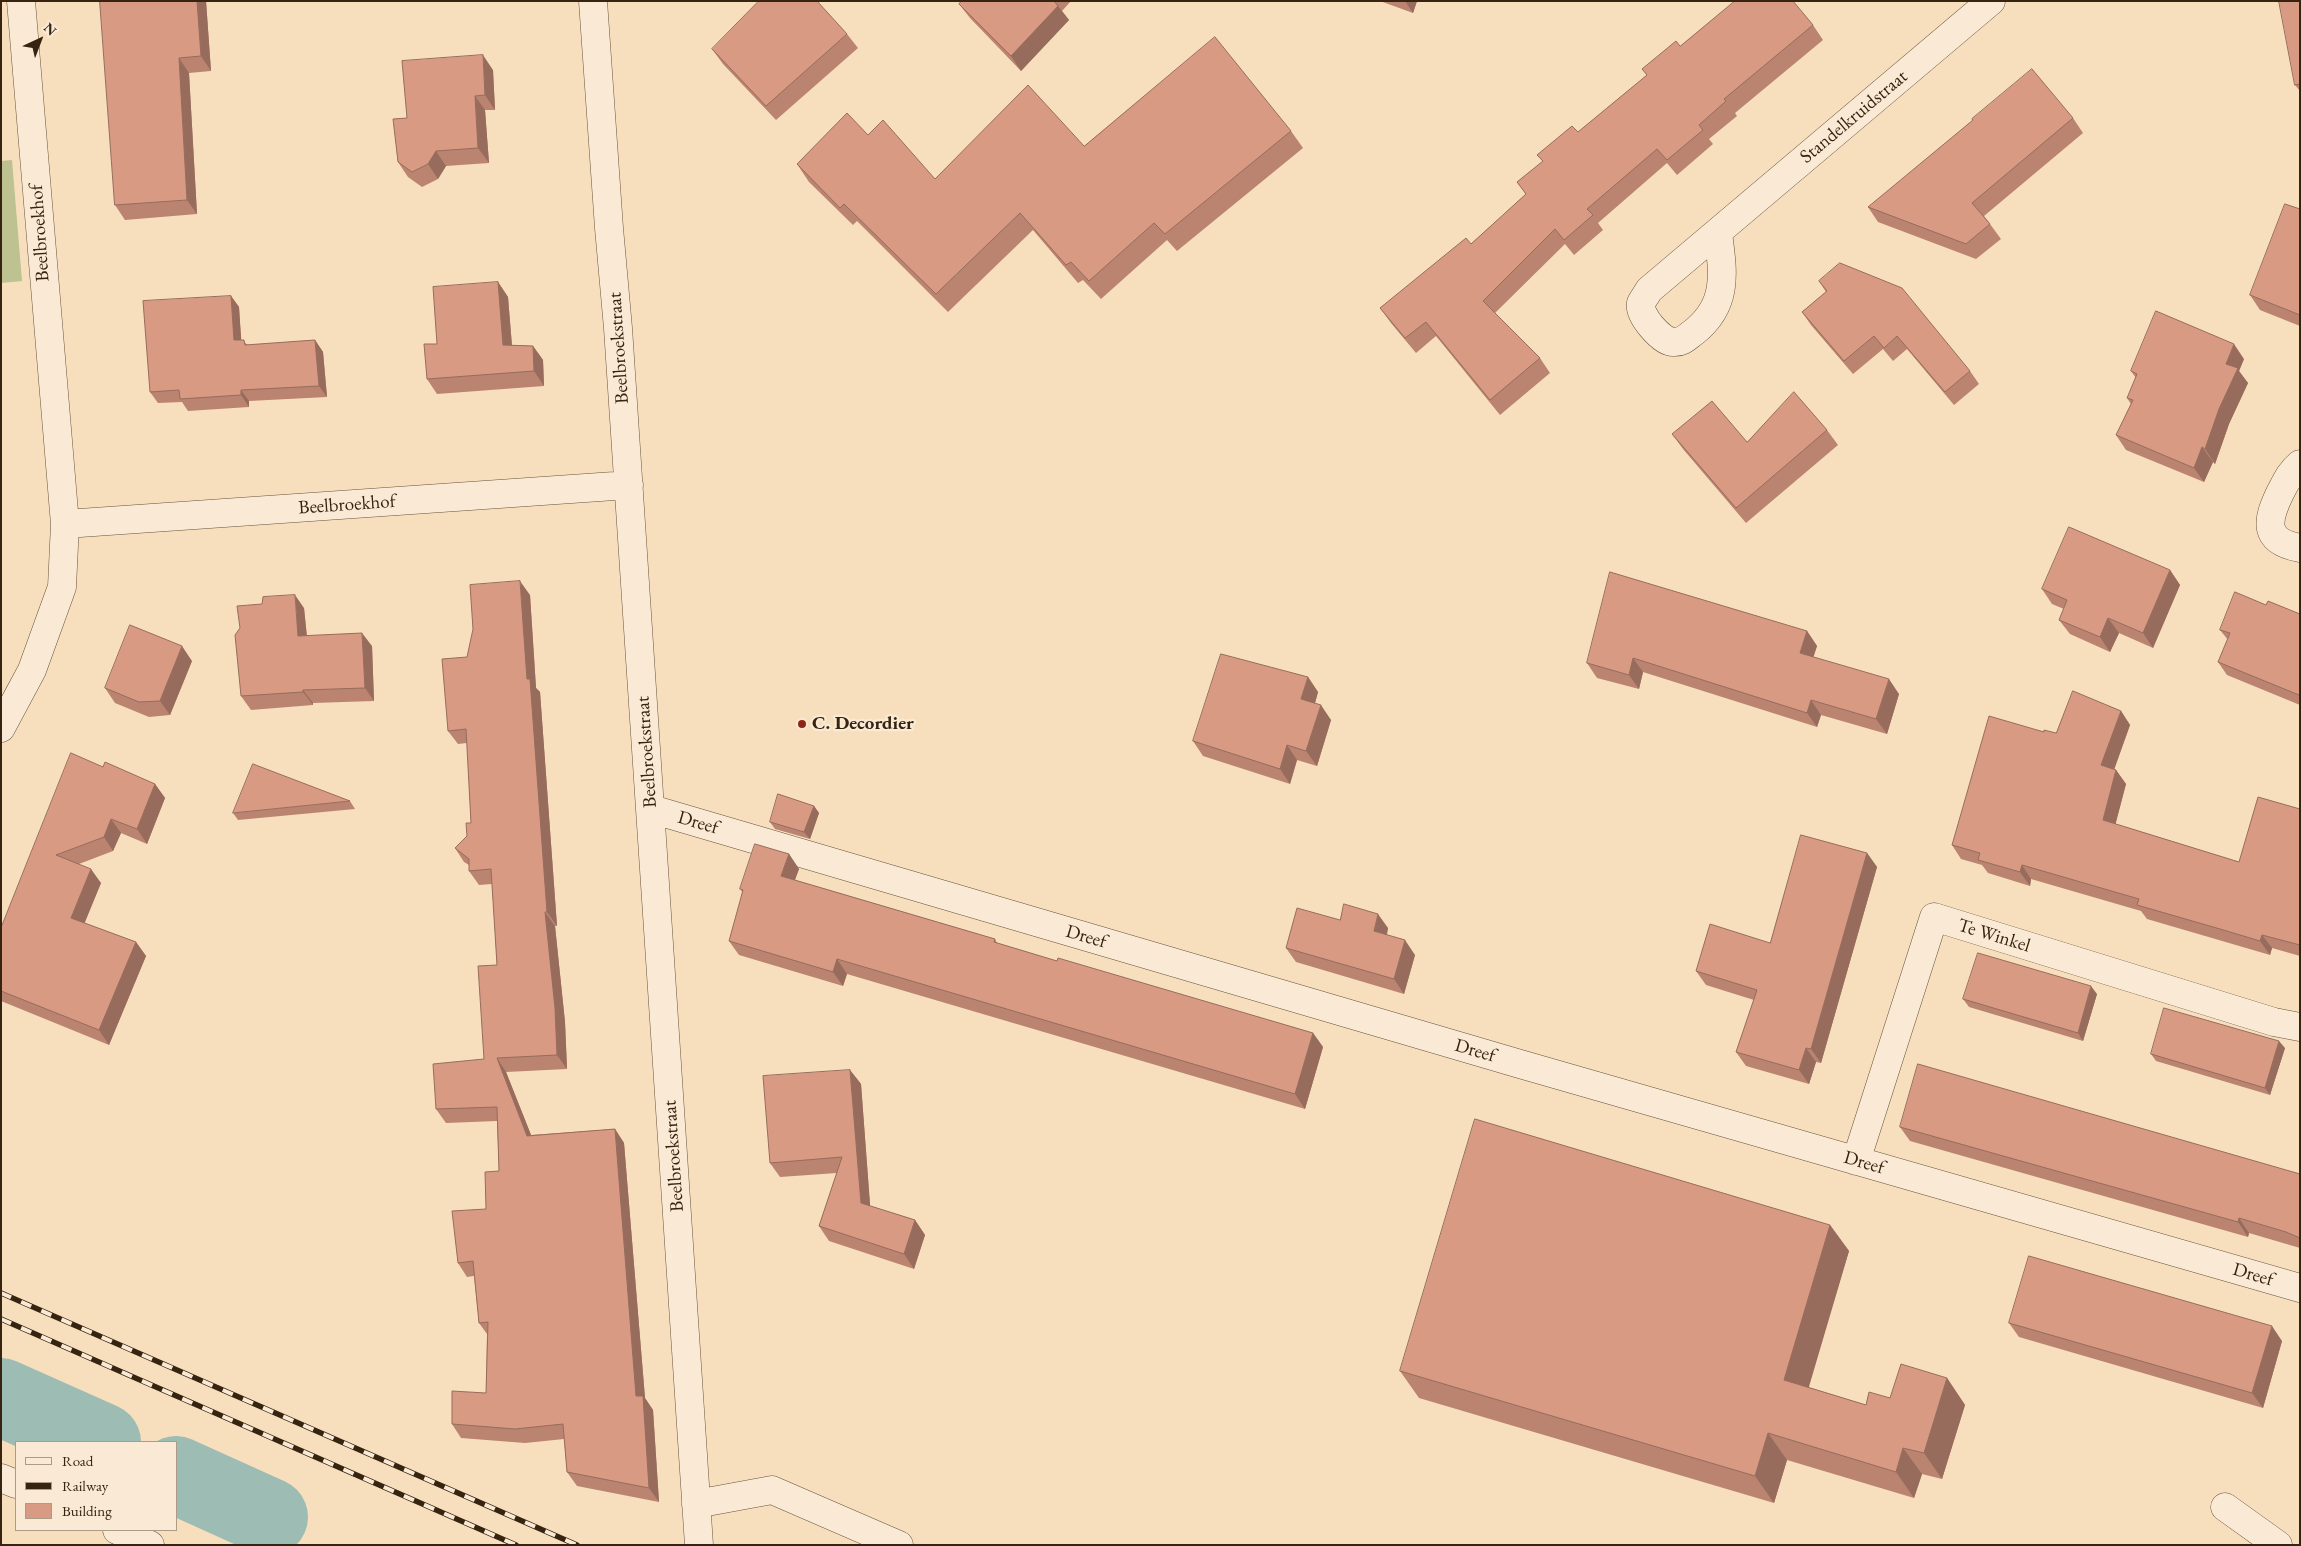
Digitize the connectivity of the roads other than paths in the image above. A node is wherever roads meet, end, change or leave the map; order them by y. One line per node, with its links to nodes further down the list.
1 (21, 1): 7 (street, Beelbroekhof)
2 (593, 1): 6 (street, Beelbroekstraat)
3 (1991, 1): 4 (street, Standelkruidstraat)
4 (1718, 233)
5 (2300, 464): 8 (street)
6 (629, 485): 7 (street, Beelbroekhof); 10 (street, Beelbroekstraat)
7 (65, 524): 9 (street, Beelbroekhof)
8 (2300, 548)
9 (1, 728)
10 (651, 809): 12 (street, Dreef); 16 (street, Beelbroekstraat)
11 (2300, 1027): 12 (street, Te Winkel)
12 (1856, 1161): 13 (street, Dreef)
13 (2300, 1288)
14 (1, 1478): 15 (street)
15 (15, 1484)
16 (696, 1504): 20 (street, Beelbroekstraat); 21 (street)
17 (2225, 1507): 22 (street)
18 (119, 1531): 19 (street)
19 (150, 1545)
20 (699, 1545)
21 (899, 1545)
22 (2278, 1545)

